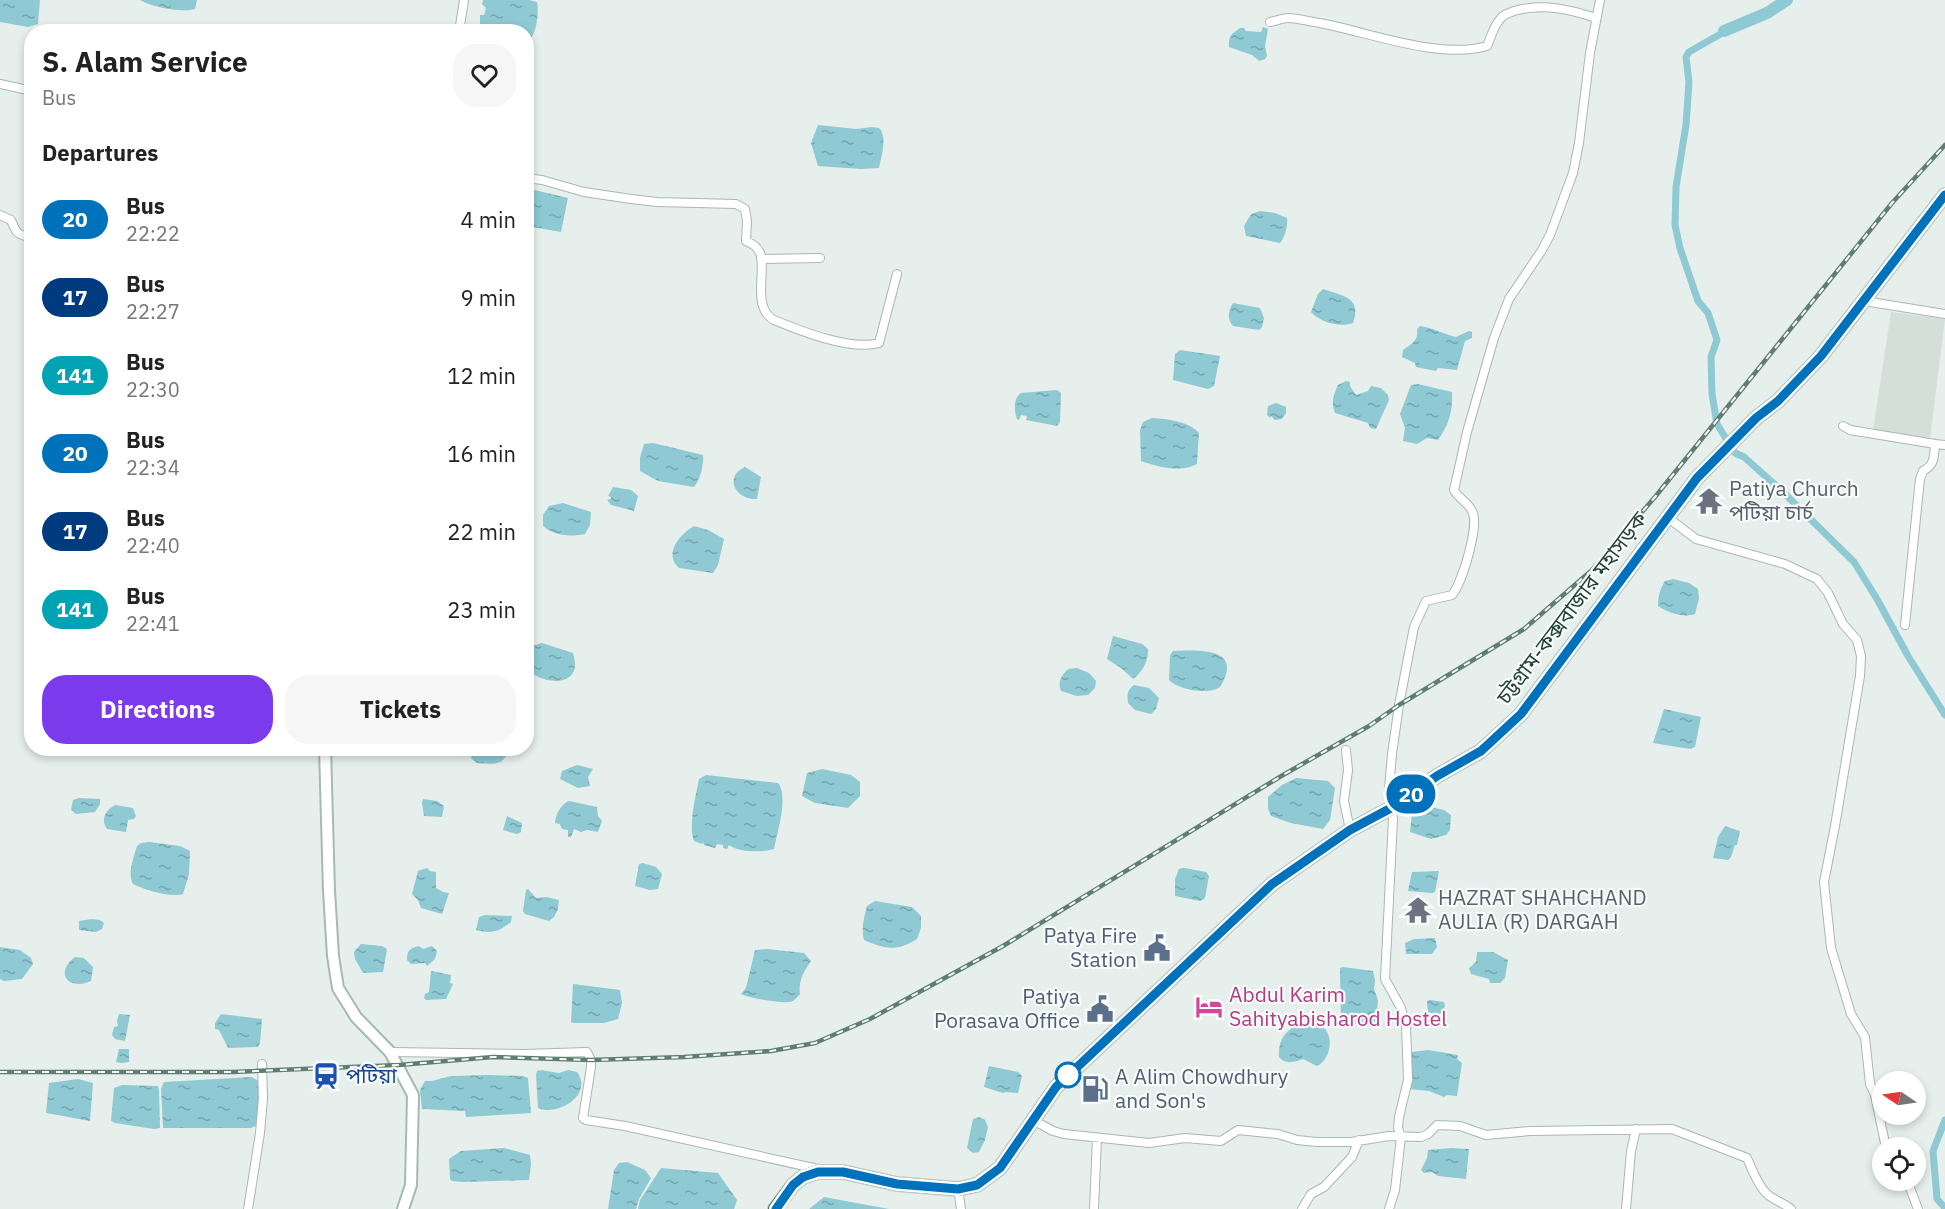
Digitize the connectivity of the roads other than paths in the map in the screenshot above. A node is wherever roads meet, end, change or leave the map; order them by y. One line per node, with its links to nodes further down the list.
1 (464, 0): 5 (street)
2 (1600, 0): 3 (street)
3 (1596, 18): 4 (street); 24 (street)
4 (1270, 22)
5 (460, 24)
6 (0, 84): 7 (street)
7 (24, 89)
8 (534, 179): 13 (street)
9 (1945, 195): 15 (highway, চট্টগ্রাম-কক্সবাজার মহাসড়ক)
10 (0, 216): 11 (street)
11 (24, 236)
12 (820, 258): 13 (street)
13 (761, 259): 14 (street)
14 (897, 274)
15 (1864, 301): 16 (street); 20 (highway, চট্টগ্রাম-কক্সবাজার মহাসড়ক)
16 (1945, 314)
17 (1843, 426): 18 (street)
18 (1935, 444): 19 (street); 21 (street)
19 (1945, 445)
20 (1667, 517): 24 (highway, চট্টগ্রাম-কক্সবাজার মহাসড়ক); 31 (street)
21 (1905, 625)
22 (1346, 750): 25 (street)
23 (325, 756): 26 (street)
24 (1391, 808): 25 (highway, চট্টগ্রাম-কক্সবাজার মহাসড়ক); 30 (street)
25 (1350, 830): 28 (highway, চট্টগ্রাম-কক্সবাজার মহাসড়ক)
26 (390, 1052): 34 (street); 38 (street)
27 (262, 1064): 37 (street)
28 (1033, 1120): 32 (street); 35 (highway, চট্টগ্রাম-কক্সবাজার মহাসড়ক)
29 (1636, 1129): 30 (street); 44 (street); 45 (street)
30 (1401, 1137): 33 (street); 43 (street)
31 (1884, 1137)
32 (1097, 1138): 33 (street); 41 (street)
33 (1359, 1140): 42 (street)
34 (829, 1172): 35 (highway, চট্টগ্রাম-কক্সবাজার মহাসড়ক); 39 (highway, চট্টগ্রাম-কক্সবাজার মহাসড়ক)
35 (958, 1189): 40 (street)
36 (1911, 1191): 46 (street)
37 (248, 1209)
38 (404, 1209)
39 (776, 1209)
40 (961, 1209)
41 (1094, 1209)
42 (1302, 1209)
43 (1389, 1209)
44 (1626, 1209)
45 (1791, 1209)
46 (1918, 1209)

